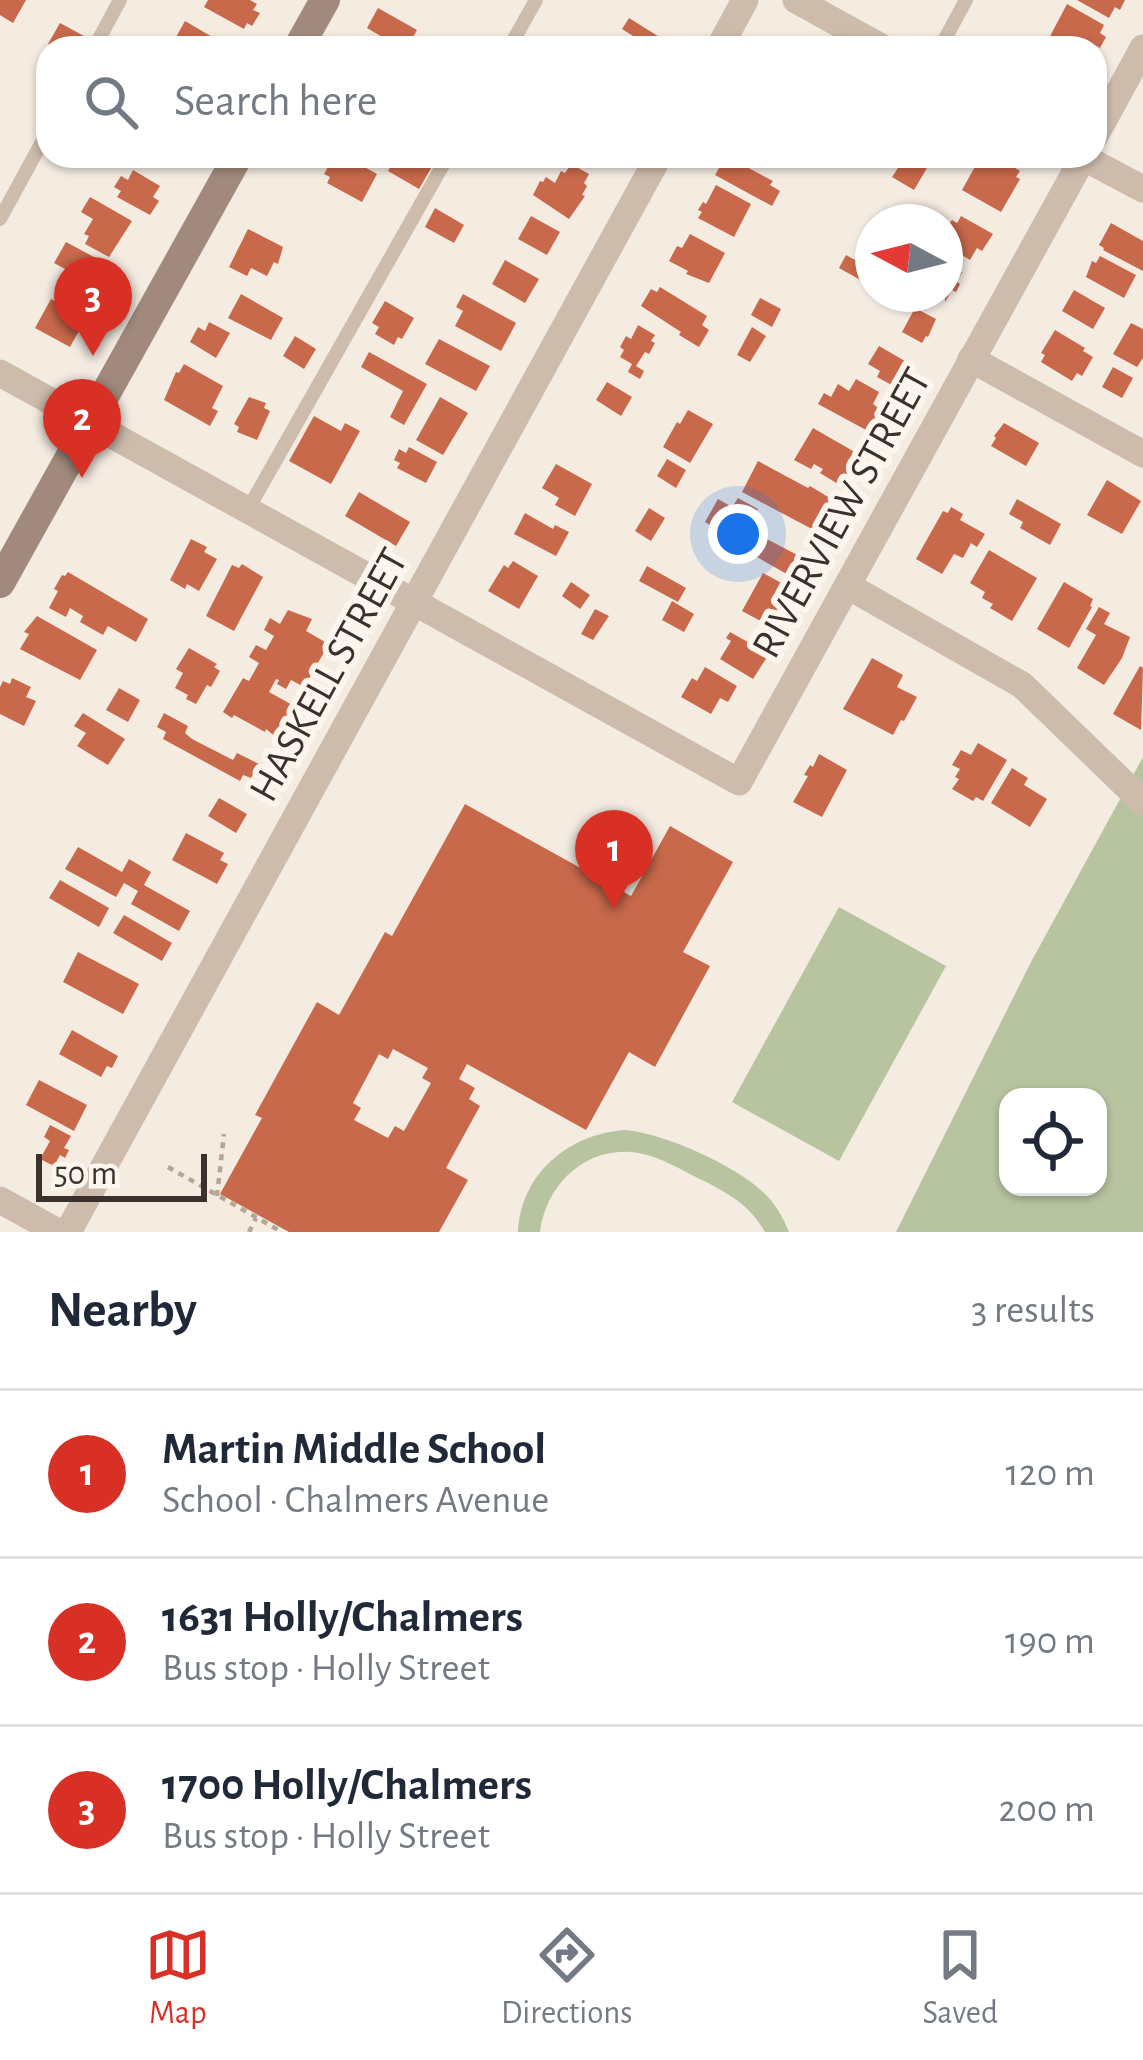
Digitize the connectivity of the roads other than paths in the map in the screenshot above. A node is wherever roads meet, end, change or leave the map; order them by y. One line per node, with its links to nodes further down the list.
1 (120, 0): 7 (lane)
2 (325, 0): 8 (street)
3 (536, 0): 9 (lane)
4 (745, 0): 10 (street)
5 (796, 0): 11 (street)
6 (966, 0): 12 (lane)
7 (100, 36)
8 (305, 36)
9 (516, 36)
10 (725, 36)
11 (861, 36)
12 (946, 36)
13 (1143, 48): 14 (street)
14 (1107, 114)
15 (36, 153): 22 (lane)
16 (231, 168): 25 (street)
17 (441, 168): 27 (lane)
18 (652, 168): 30 (street, HASKELL STREET)
19 (1076, 168): 23 (street, RIVERVIEW STREET)
20 (1105, 168): 21 (street)
21 (1143, 189)
22 (0, 219)
23 (971, 359): 26 (street); 29 (street, RIVERVIEW STREET)
24 (0, 373): 25 (street)
25 (89, 423): 27 (street); 28 (street)
26 (1143, 454)
27 (247, 511): 30 (street)
28 (0, 583)
29 (848, 586): 30 (street, RIVERVIEW STREET); 31 (street)
30 (414, 602): 34 (street, HASKELL STREET)
31 (1143, 802)
32 (0, 1200): 33 (street)
33 (58, 1232)
34 (68, 1232)

